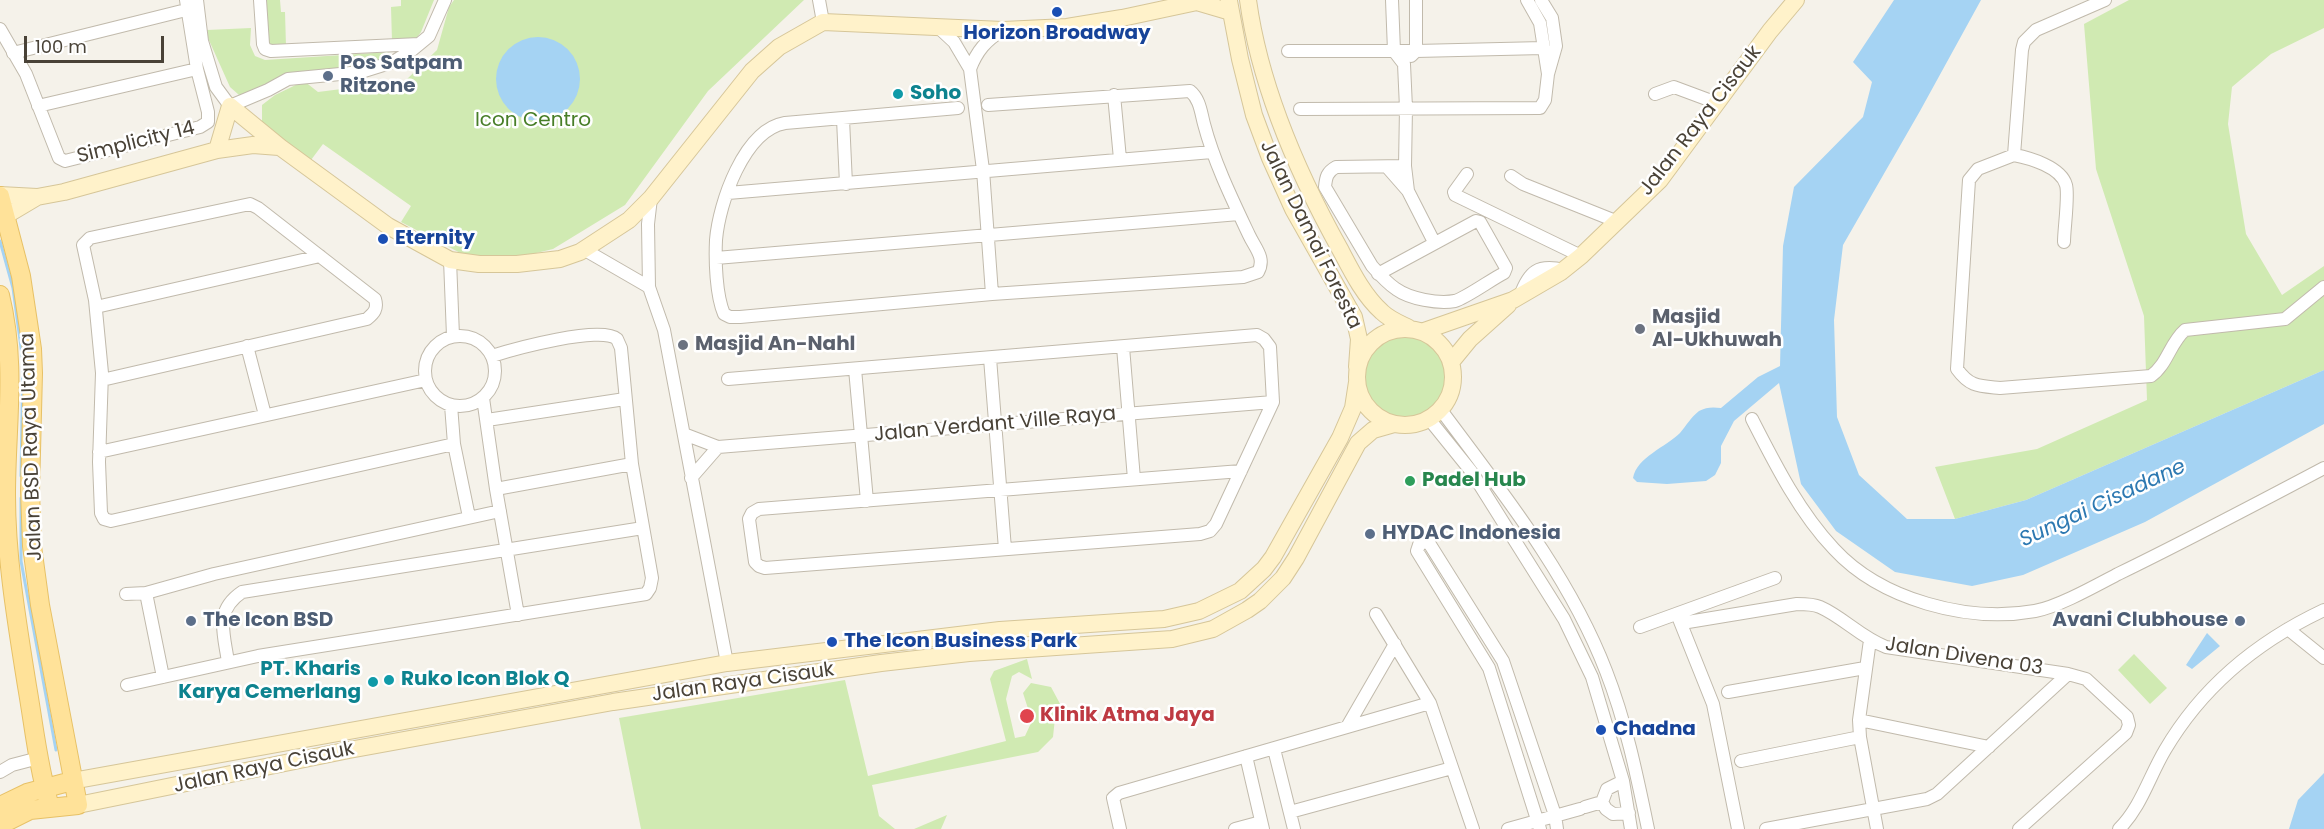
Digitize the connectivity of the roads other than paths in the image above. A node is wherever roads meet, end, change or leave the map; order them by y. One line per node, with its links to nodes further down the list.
1 (197, 0): 36 (street)
2 (260, 0): 19 (street)
3 (445, 0): 19 (street)
4 (819, 0): 15 (street)
5 (1248, 0): 25 (main road, Jalan Damai Foresta)
6 (1392, 0): 22 (street)
7 (1416, 0): 23 (street)
8 (1527, 0): 20 (street)
9 (1541, 0): 30 (street)
10 (1796, 0): 33 (main road, Jalan Raya Cisauk)
11 (2105, 0): 44 (street)
12 (1198, 1): 14 (main road); 18 (main road)
13 (186, 5): 24 (street); 28 (street)
14 (1230, 6): 26 (main road, Jalan Damai Foresta)
15 (823, 22): 16 (main road); 56 (main road)
16 (939, 28): 18 (main road); 29 (street)
17 (0, 29): 24 (street)
18 (1003, 30): 29 (street)
19 (418, 44): 36 (street)
20 (1543, 48): 23 (street); 30 (street)
21 (1288, 51): 22 (street)
22 (1394, 51): 23 (street); 27 (street)
23 (1416, 51): 27 (street)
24 (13, 53): 35 (street)
25 (1258, 53): 26 (main road); 75 (main road, Jalan Damai Foresta)
26 (1240, 59): 83 (main road, Jalan Damai Foresta)
27 (1404, 64): 38 (street)
28 (197, 69): 35 (street); 35 (street, Simplicity 14)
29 (970, 69): 48 (street)
30 (1548, 74): 38 (street)
31 (1655, 94): 33 (street)
32 (1114, 95): 34 (street); 43 (street); 45 (street)
33 (1717, 103): 59 (main road, Jalan Raya Cisauk)
34 (988, 105)
35 (38, 106)
36 (230, 106): 41 (main road); 42 (main road)
37 (958, 108): 40 (street)
38 (1406, 108): 39 (street); 46 (street)
39 (1300, 109)
40 (843, 119): 51 (street); 53 (street)
41 (280, 147): 42 (main road); 67 (main road)
42 (217, 150): 55 (main road)
43 (1212, 152): 45 (street); 57 (street)
44 (2014, 155): 62 (street); 70 (street)
45 (1120, 159): 48 (street)
46 (1405, 166): 47 (street); 52 (street)
47 (1387, 167): 52 (street); 68 (street)
48 (983, 170): 51 (street); 60 (street)
49 (1467, 174): 65 (street)
50 (1511, 176): 59 (street)
51 (846, 184): 53 (street)
52 (1408, 191): 61 (street)
53 (728, 193): 66 (street)
54 (0, 195): 55 (main road); 58 (main road, Jalan BSD Raya Utama)
55 (36, 197): 58 (main road)
56 (651, 198): 63 (main road); 69 (street)
57 (1239, 214): 60 (street); 71 (street)
58 (3, 218): 150 (main road, Jalan BSD Raya Utama)
59 (1618, 222): 65 (main road, Jalan Raya Cisauk)
60 (988, 235): 66 (street); 71 (street)
61 (1434, 242): 68 (street); 68 (street)
62 (2064, 242)
63 (585, 250): 67 (main road); 69 (street)
64 (320, 256): 74 (street); 74 (street); 77 (street)
65 (1581, 256): 73 (main road, Jalan Raya Cisauk)
66 (716, 258): 71 (street)
67 (450, 260): 76 (street)
68 (1378, 274)
69 (649, 287): 98 (street)
70 (2324, 287)
71 (992, 294)
72 (0, 295): 145 (main road, Jalan BSD Raya Utama)
73 (1517, 298): 75 (main road, Jalan Raya Cisauk); 81 (main road, Jalan Raya Cisauk)
74 (96, 307): 85 (street)
75 (1416, 330): 81 (main road); 83 (main road)
76 (453, 336): 79 (street); 86 (street)
77 (247, 346): 85 (street); 92 (street)
78 (1123, 346): 80 (street); 89 (street); 91 (street)
79 (492, 356): 87 (street); 88 (street)
80 (990, 358): 82 (street); 96 (street)
81 (1452, 361): 93 (main road)
82 (855, 369): 84 (street); 99 (street)
83 (1357, 374): 97 (main road); 132 (main road, Jalan Raya Cisauk)
84 (728, 379)
85 (102, 380): 102 (street)
86 (426, 380): 90 (street); 92 (street)
87 (483, 398): 90 (street); 95 (street)
88 (625, 399): 95 (street); 103 (street)
89 (1273, 402): 91 (street, Jalan Verdant Ville Raya); 105 (street)
90 (451, 405): 100 (street)
91 (1129, 414): 96 (street, Jalan Verdant Ville Raya); 107 (street)
92 (265, 415): 102 (street)
93 (1435, 415): 97 (main road); 120 (street); 124 (street)
94 (1752, 419): 104 (street)
95 (487, 420): 108 (street)
96 (996, 424): 99 (street, Jalan Verdant Ville Raya); 109 (street)
97 (1394, 424): 155 (main road, Jalan Raya Cisauk)
98 (684, 434): 101 (street, Jalan Verdant Ville Raya); 106 (street)
99 (861, 435): 101 (street, Jalan Verdant Ville Raya); 110 (street)
100 (454, 444): 102 (street); 112 (street)
101 (718, 447): 106 (street)
102 (99, 452)
103 (632, 464): 108 (street); 113 (street)
104 (2324, 468)
105 (1241, 471): 107 (street); 114 (street)
106 (691, 478): 132 (street)
107 (1134, 479): 109 (street)
108 (496, 489): 111 (street)
109 (1000, 490): 110 (street); 114 (street)
110 (867, 501): 114 (street)
111 (500, 511): 112 (street); 115 (street)
112 (469, 517): 117 (street)
113 (643, 528): 115 (street); 122 (street)
114 (1005, 549)
115 (507, 550): 122 (street); 131 (street)
116 (1775, 578): 123 (street)
117 (146, 593): 118 (street); 136 (street)
118 (126, 594)
119 (2324, 610): 126 (street)
120 (1578, 611): 124 (street); 171 (street)
121 (1376, 614): 128 (street)
122 (518, 615): 131 (street)
123 (1680, 618): 125 (street); 127 (street, Jalan Divena 03); 172 (street)
124 (1564, 619): 151 (street)
125 (1640, 627)
126 (2288, 629): 129 (street); 176 (street)
127 (1870, 640): 134 (street); 135 (street, Jalan Divena 03)
128 (1395, 644): 139 (street); 141 (street)
129 (2324, 658)
130 (1503, 661): 133 (street); 133 (street); 160 (street)
131 (228, 662): 136 (street)
132 (727, 663): 150 (main road, Jalan Raya Cisauk)
133 (1489, 668): 161 (street)
134 (1865, 668): 138 (street); 140 (street)
135 (2068, 675): 143 (street); 175 (street, Jalan Divena 03)
136 (163, 677): 137 (street)
137 (127, 685)
138 (1728, 692)
139 (1430, 703): 141 (street); 148 (street)
140 (1859, 720): 142 (street); 143 (street)
141 (1347, 727): 144 (street)
142 (1860, 737): 147 (street); 157 (street)
143 (1989, 747): 157 (street)
144 (1275, 749): 146 (street); 158 (street)
145 (36, 751): 149 (street); 152 (main road, Jalan BSD Raya Utama); 154 (main road)
146 (1246, 756): 163 (street); 164 (street)
147 (1742, 760)
148 (1452, 768): 158 (street); 167 (street)
149 (0, 772)
150 (72, 781): 152 (main road, Jalan Raya Cisauk); 155 (main road, Jalan BSD Raya Utama)
151 (1623, 781): 153 (street); 159 (street)
152 (44, 787): 154 (main road, Jalan Raya Cisauk); 156 (main road, Jalan BSD Raya Utama)
153 (1602, 802): 159 (street); 160 (street)
154 (6, 803)
155 (78, 805): 156 (main road, Jalan Raya Cisauk)
156 (50, 807): 162 (main road, Jalan Raya Cisauk)
157 (1873, 809): 173 (street); 174 (street)
158 (1290, 812): 166 (street)
159 (1629, 813): 170 (street)
160 (1555, 815): 161 (street); 169 (street)
161 (1539, 824): 168 (street)
162 (0, 825)
163 (1262, 825): 165 (street)
164 (1120, 829)
165 (1235, 829)
166 (1294, 829)
167 (1473, 829)
168 (1508, 829)
169 (1557, 829)
170 (1631, 829)
171 (1648, 829)
172 (1738, 829)
173 (1766, 829)
174 (1877, 829)
175 (2019, 829)
176 (2119, 829)

